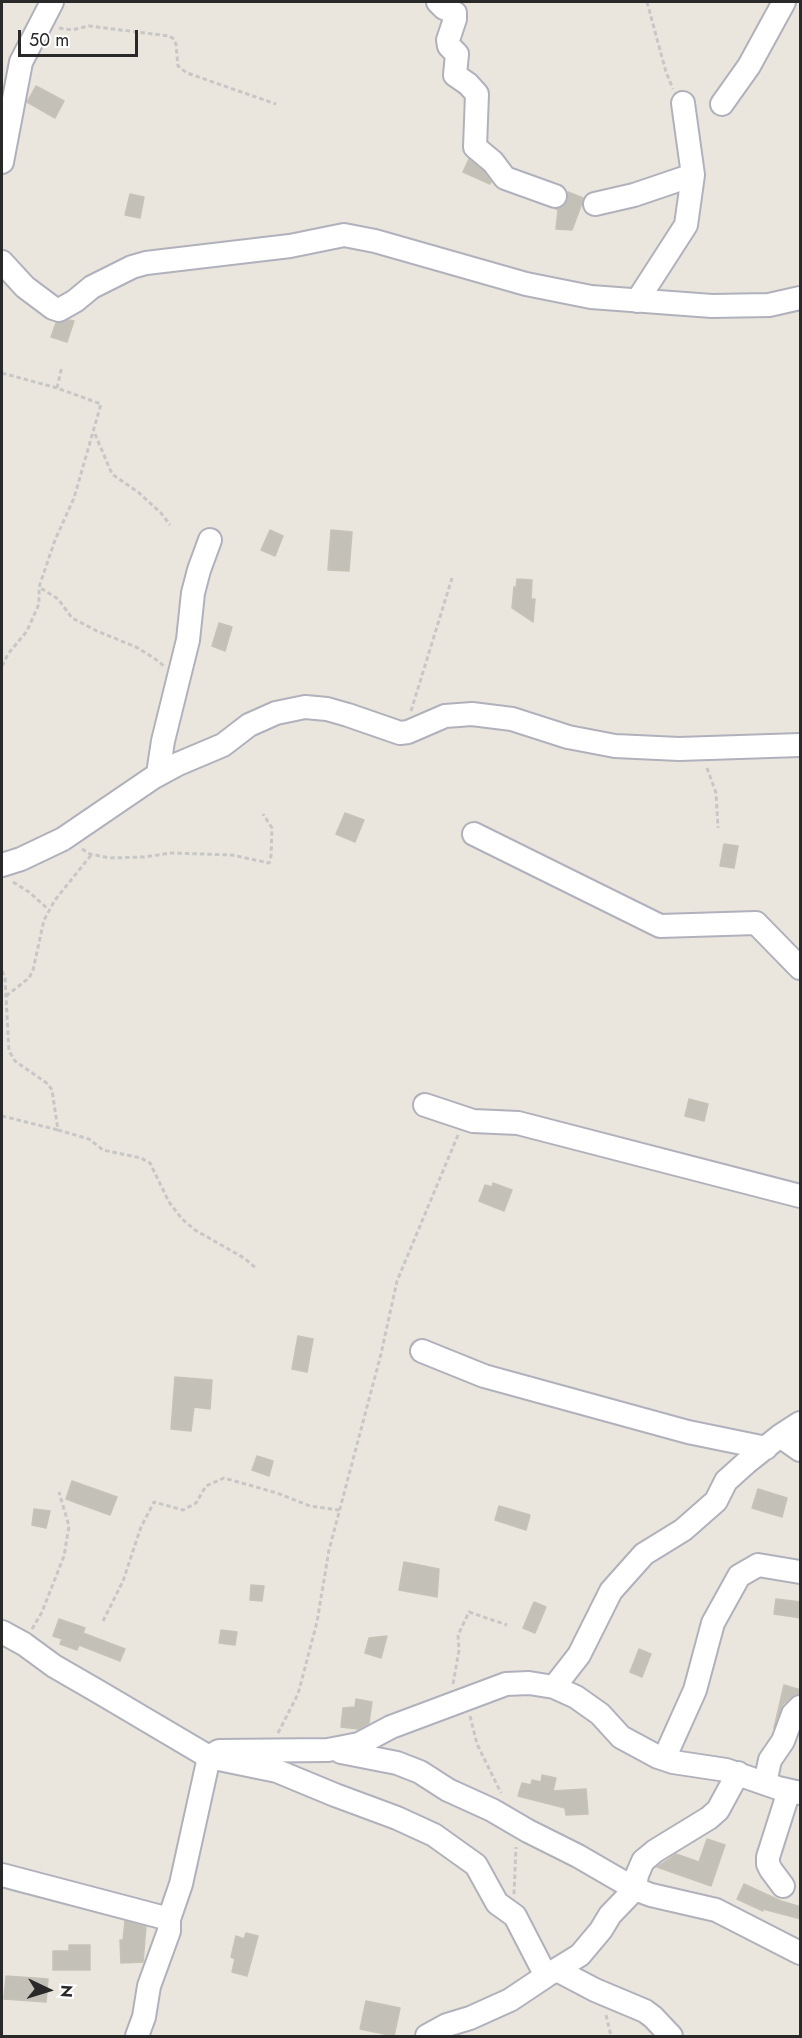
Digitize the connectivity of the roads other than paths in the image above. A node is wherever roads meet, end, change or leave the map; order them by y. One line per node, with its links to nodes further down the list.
1 (52, 2): 6 (street)
2 (438, 2): 8 (street)
3 (784, 2): 5 (street)
4 (683, 103): 7 (street)
5 (722, 104)
6 (2, 162)
7 (693, 175): 9 (street); 12 (street)
8 (555, 196)
9 (595, 204)
10 (2, 262): 12 (street)
11 (801, 298): 12 (street)
12 (637, 301)
13 (210, 540): 15 (street)
14 (801, 745): 15 (street)
15 (158, 774): 17 (street)
16 (474, 834): 18 (street)
17 (4, 872)
18 (801, 968)
19 (425, 1105): 20 (street)
20 (801, 1196)
21 (422, 1351): 23 (street)
22 (801, 1423): 23 (street)
23 (773, 1442): 24 (street); 27 (street)
24 (801, 1450)
25 (801, 1572): 31 (street)
26 (2, 1632): 30 (street)
27 (554, 1687): 29 (street); 31 (street)
28 (801, 1707): 33 (street)
29 (328, 1750): 30 (street); 37 (street)
30 (209, 1757): 38 (street); 40 (street)
31 (664, 1759): 32 (street)
32 (738, 1773): 33 (street); 37 (street)
33 (765, 1783): 34 (street)
34 (795, 1792): 36 (street)
35 (2, 1875): 38 (street)
36 (783, 1886)
37 (634, 1889): 39 (street); 40 (street)
38 (169, 1919): 41 (street)
39 (801, 1953)
40 (551, 1973): 42 (street); 43 (street)
41 (137, 2037)
42 (427, 2037)
43 (671, 2037)

